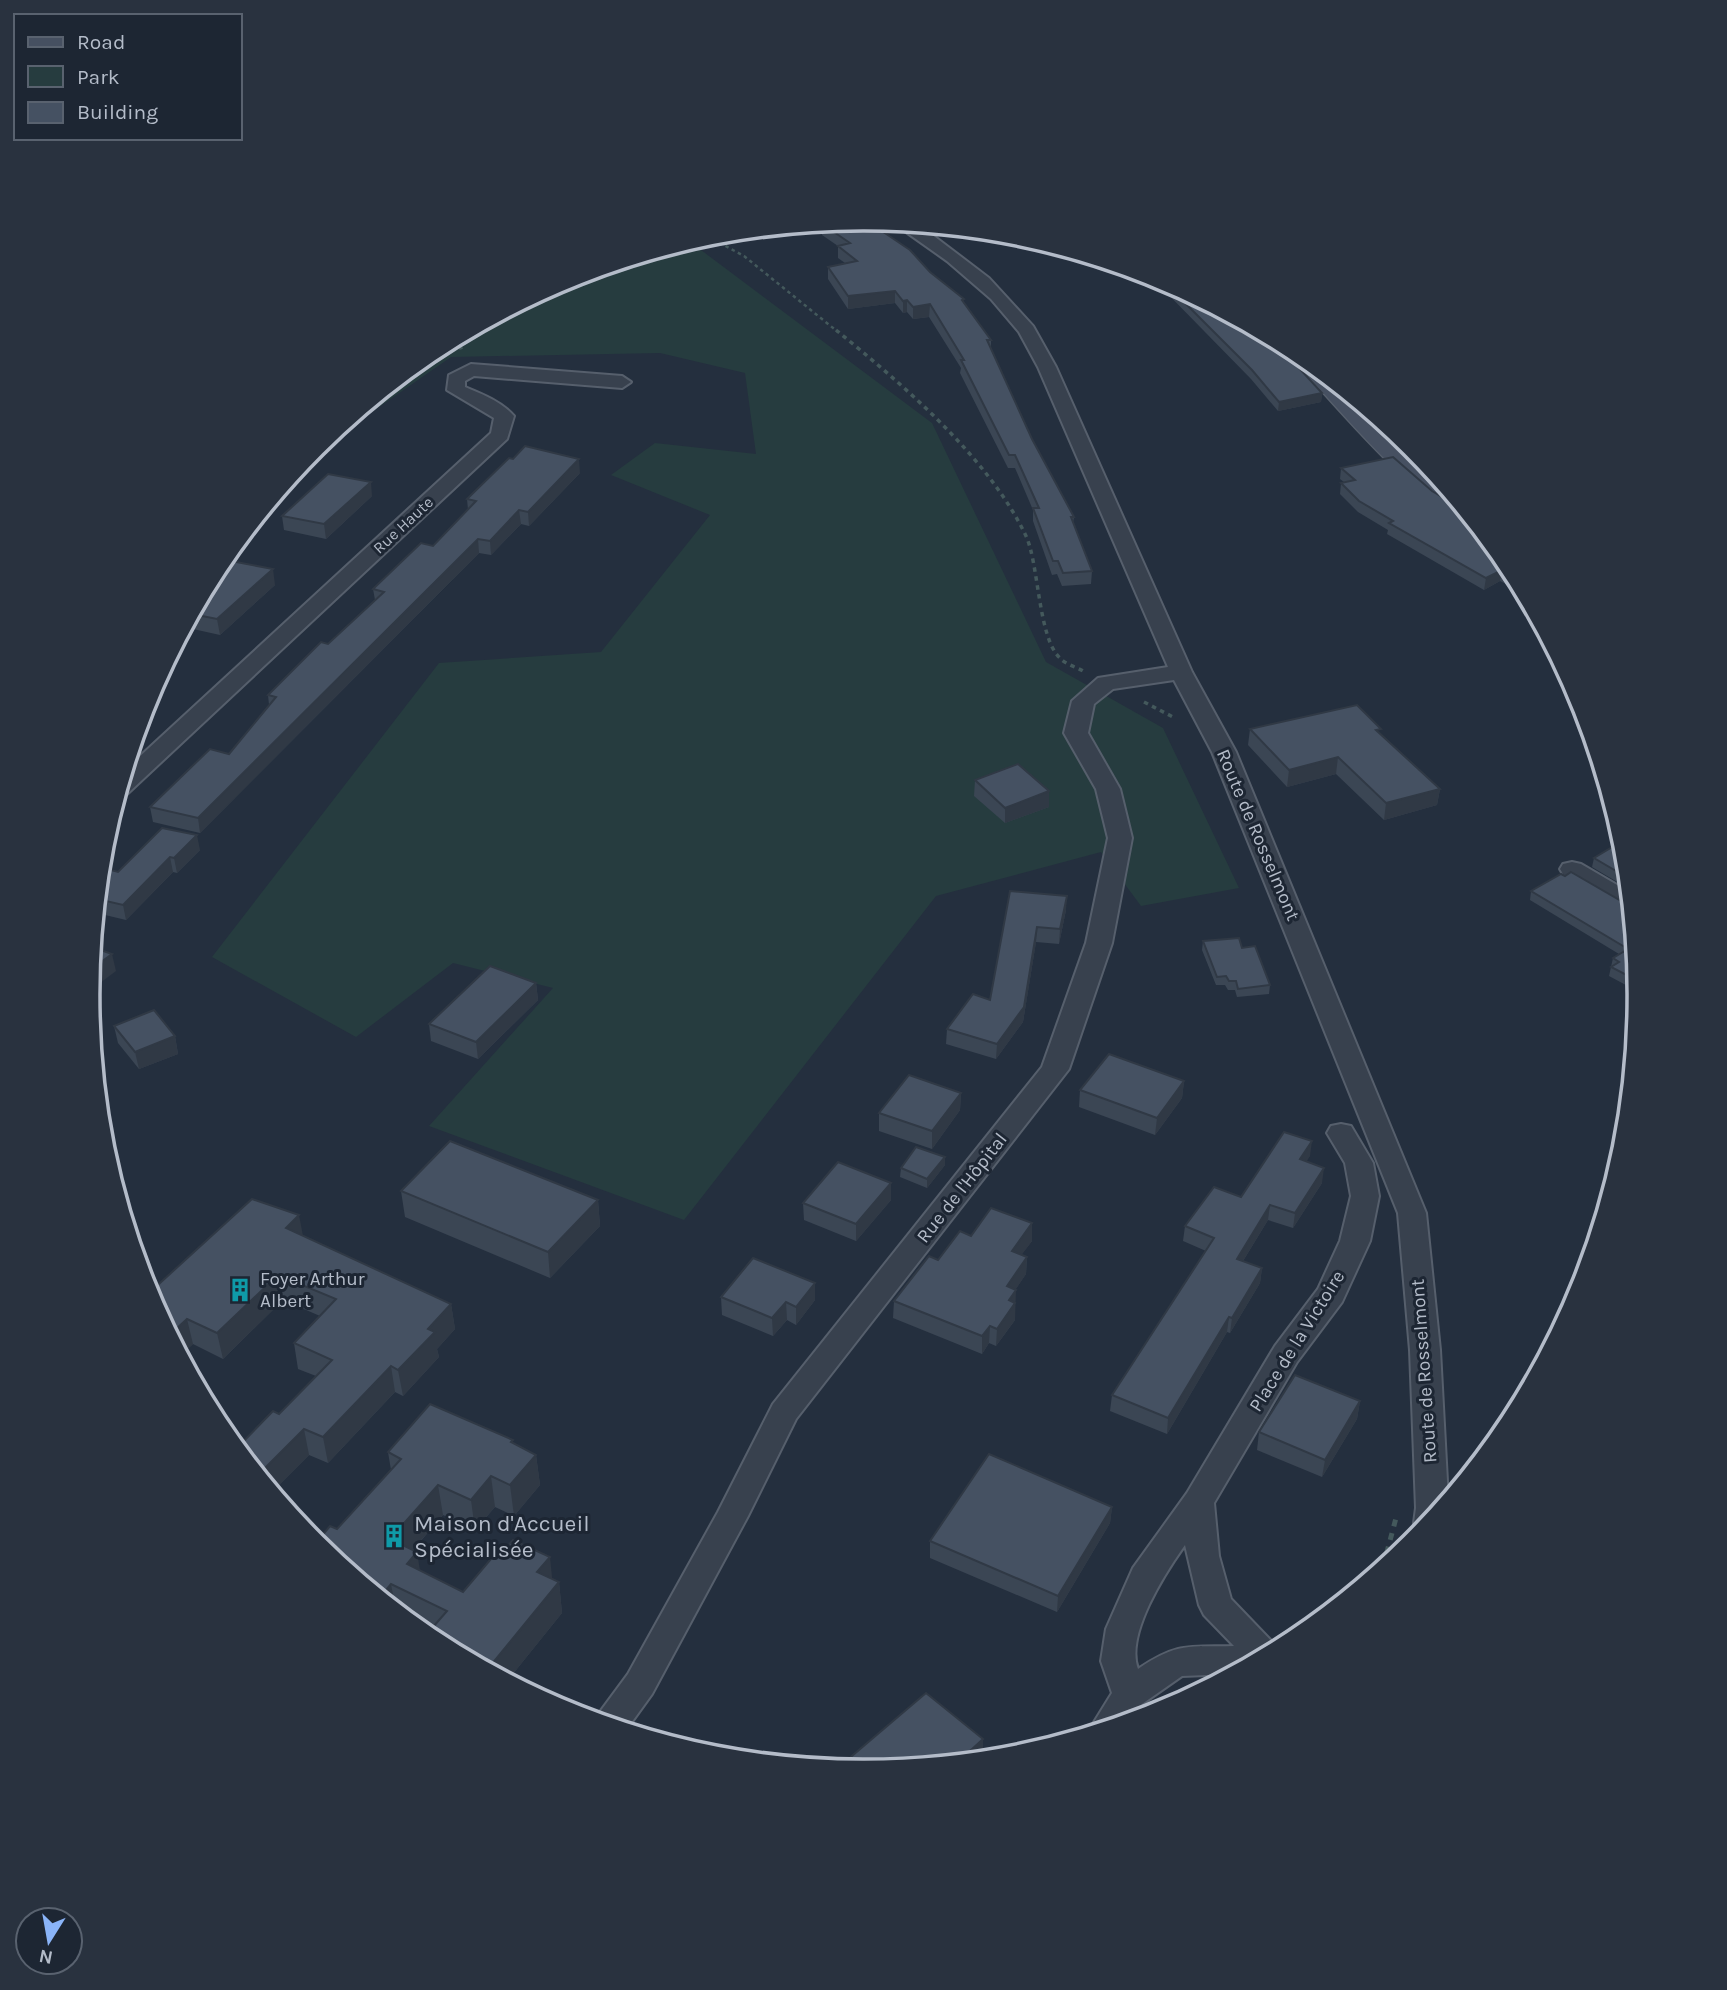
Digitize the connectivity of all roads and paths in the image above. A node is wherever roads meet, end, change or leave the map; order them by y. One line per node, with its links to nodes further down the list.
1 (920, 234): 6 (street, Route de Rosselmont)
2 (723, 245): 7 (path)
3 (622, 383): 9 (street, Rue Haute)
4 (1352, 408): 5 (main road)
5 (1439, 493)
6 (1181, 672): 7 (street); 14 (street, Route de Rosselmont)
7 (1106, 683): 8 (path); 21 (street, Rue de l'Hôpital)
8 (1179, 727)
9 (132, 777)
10 (1572, 869): 11 (street)
11 (1621, 899)
12 (1341, 1133): 13 (street, Place de la Victoire)
13 (1198, 1502): 17 (street); 19 (street, Place de la Victoire)
14 (1432, 1505)
15 (1396, 1517): 16 (path)
16 (1387, 1550)
17 (1258, 1648)
18 (1237, 1660): 19 (street)
19 (1130, 1694): 20 (street)
20 (1116, 1715)
21 (615, 1717)

